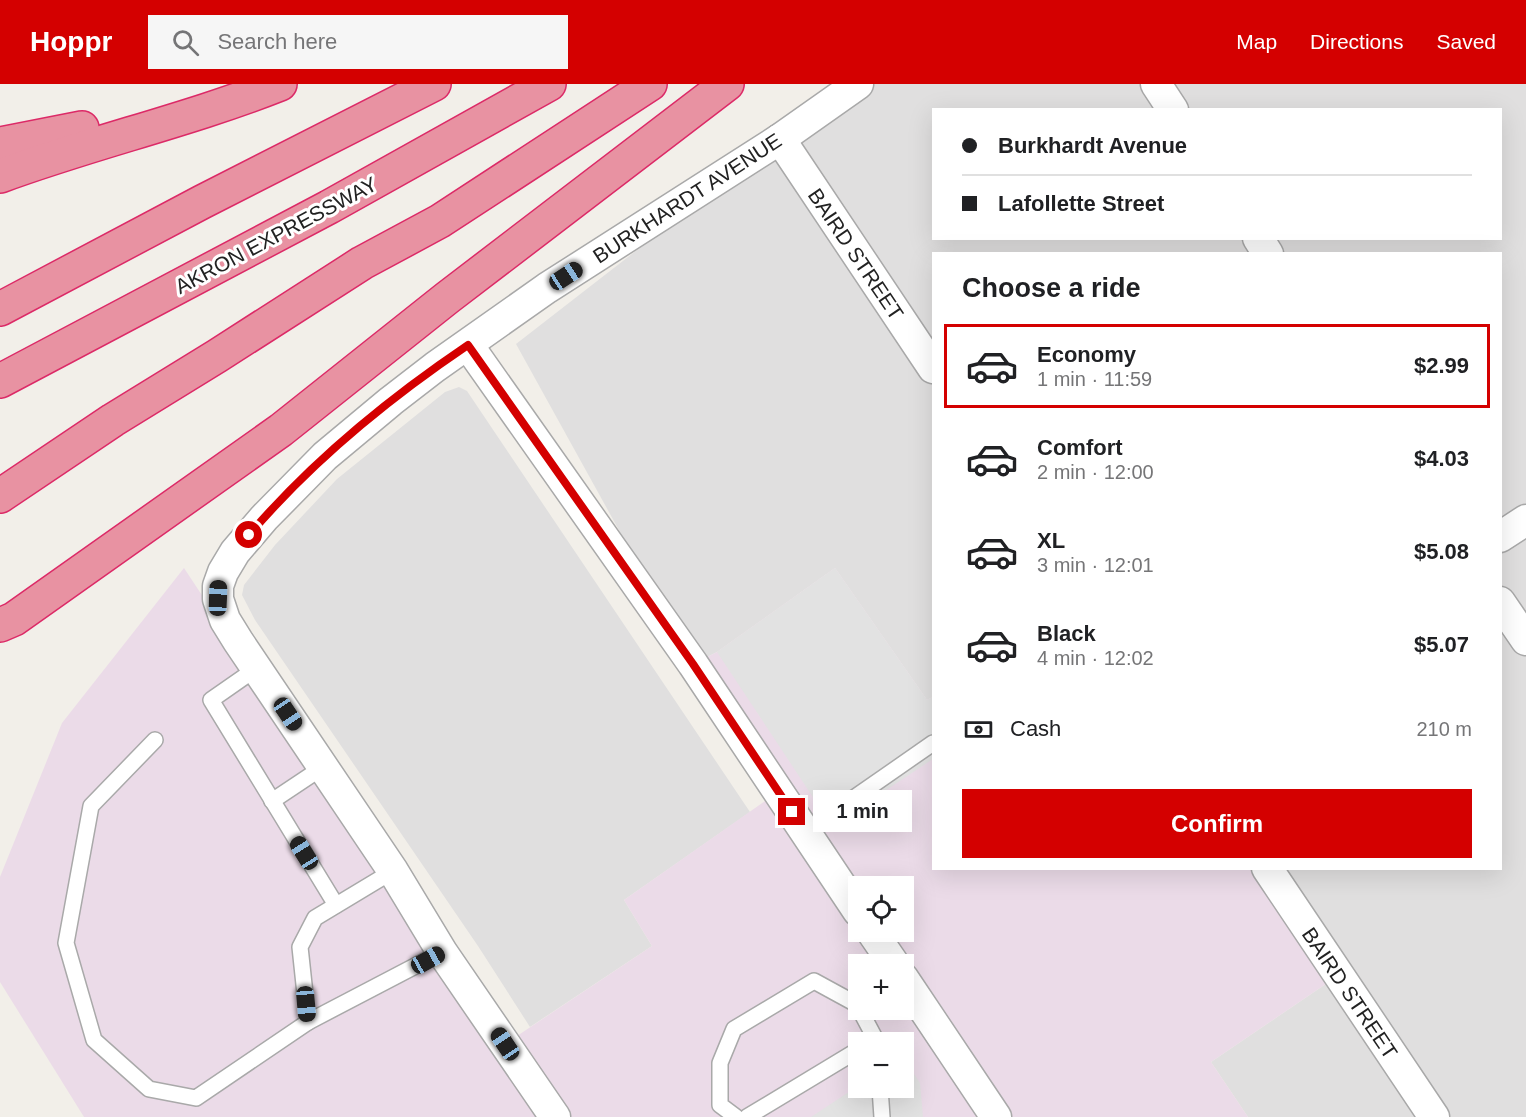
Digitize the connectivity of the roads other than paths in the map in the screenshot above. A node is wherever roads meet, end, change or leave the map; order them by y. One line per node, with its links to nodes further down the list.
1 (264, 84): 11 (highway)
2 (280, 84): 12 (highway)
3 (434, 84): 13 (highway)
4 (549, 84): 16 (highway, AKRON EXPRESSWAY)
5 (650, 84): 17 (highway)
6 (727, 84): 21 (highway)
7 (858, 84): 10 (street, BURKHARDT AVENUE)
8 (1156, 84): 9 (street)
9 (1172, 108)
10 (780, 139): 14 (street, BURKHARDT AVENUE); 15 (street, BAIRD STREET)
11 (0, 144)
12 (0, 176)
13 (0, 309)
14 (468, 345): 23 (street, BURKHARDT AVENUE); 28 (street)
15 (932, 367)
16 (0, 381)
17 (0, 496)
18 (1526, 520): 19 (street)
19 (1502, 536)
20 (1502, 605): 22 (street)
21 (7, 622)
22 (1526, 640)
23 (256, 668): 26 (street, BURKHARDT AVENUE); 27 (lane)
24 (155, 740): 36 (lane)
25 (932, 744): 28 (lane)
26 (323, 767): 27 (lane); 30 (street, BURKHARDT AVENUE)
27 (272, 801): 32 (lane)
28 (805, 832): 31 (street)
29 (1268, 870): 44 (street, BAIRD STREET)
30 (393, 871): 32 (lane); 33 (street, BURKHARDT AVENUE)
31 (848, 896)
32 (336, 905): 36 (lane)
33 (442, 952): 36 (lane); 39 (street, BURKHARDT AVENUE)
34 (914, 994): 43 (street)
35 (848, 1000): 40 (lane)
36 (308, 1022)
37 (848, 1056): 41 (lane)
38 (881, 1098): 42 (lane)
39 (555, 1117)
40 (736, 1117)
41 (747, 1117)
42 (882, 1117)
43 (996, 1117)
44 (1434, 1117)

